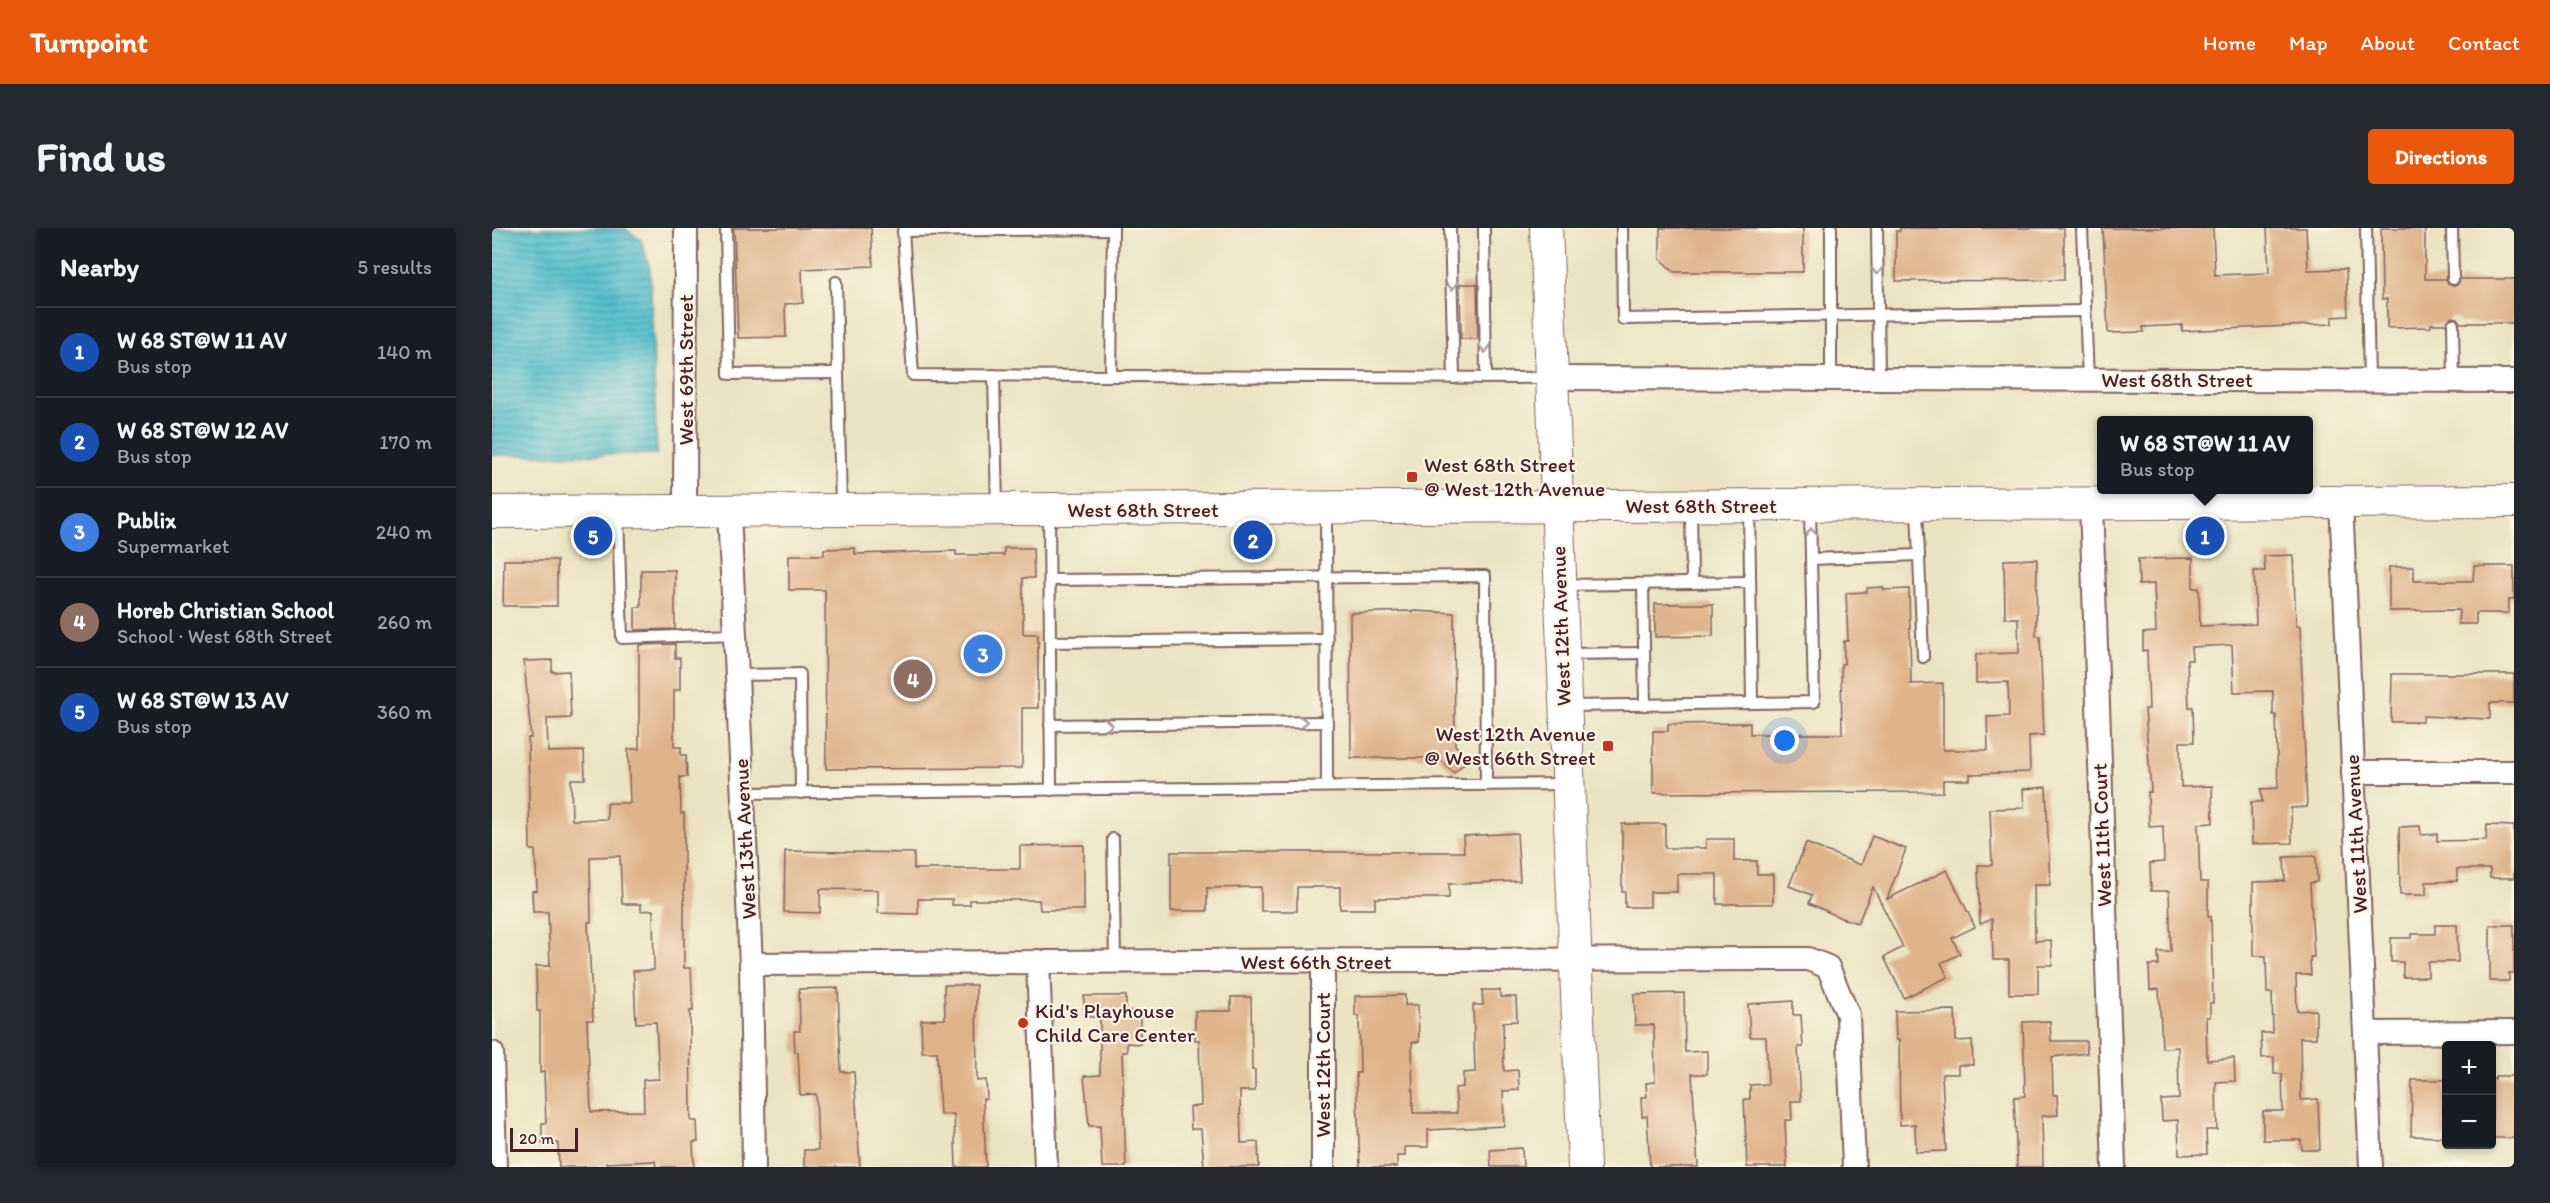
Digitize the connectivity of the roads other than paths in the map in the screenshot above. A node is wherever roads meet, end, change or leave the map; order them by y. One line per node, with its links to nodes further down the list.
1 (686, 228): 45 (street, West 69th Street)
2 (726, 228): 20 (lane)
3 (1450, 228): 23 (lane, one-way to 23)
4 (1484, 228): 24 (lane, one-way to 24)
5 (1546, 228): 25 (main road, West 12th Avenue)
6 (1622, 228): 17 (lane)
7 (1831, 228): 17 (lane)
8 (1877, 228): 18 (lane, one-way to 18)
9 (2082, 228): 16 (lane)
10 (2366, 228): 29 (lane)
11 (2452, 228): 14 (lane)
12 (902, 229): 13 (lane); 21 (lane)
13 (1113, 229): 22 (lane)
14 (2453, 279)
15 (836, 282): 20 (lane)
16 (2085, 310): 18 (lane); 28 (lane)
17 (1831, 315): 18 (lane); 26 (lane)
18 (1878, 315): 27 (lane)
19 (2453, 324): 30 (lane)
20 (838, 373): 47 (lane)
21 (994, 375): 22 (lane); 42 (lane)
22 (1111, 375): 23 (lane)
23 (1454, 378): 24 (lane)
24 (1486, 378): 25 (lane)
25 (1552, 378): 26 (street, West 68th Street); 39 (main road, West 12th Avenue)
26 (1831, 379): 27 (street, West 68th Street)
27 (1879, 379): 28 (street, West 68th Street)
28 (2088, 380): 29 (street, West 68th Street)
29 (2369, 381): 30 (street, West 68th Street)
30 (2454, 381): 31 (street, West 68th Street)
31 (2514, 381)
32 (2341, 501): 33 (main road, West 68th Street); 34 (main road, West 68th Street); 68 (street, West 11th Avenue)
33 (2514, 501)
34 (2091, 503): 35 (main road, West 68th Street); 91 (street, West 11th Court)
35 (1917, 505): 38 (main road, West 68th Street); 48 (lane)
36 (1691, 506): 37 (main road, West 68th Street); 39 (main road, West 68th Street); 53 (lane)
37 (1749, 506): 38 (main road, West 68th Street); 52 (lane)
38 (1810, 506): 49 (lane, one-way to 38)
39 (1557, 507): 40 (main road, West 68th Street); 55 (main road, West 12th Avenue)
40 (1326, 509): 41 (main road, West 68th Street); 50 (lane)
41 (1049, 510): 42 (main road, West 68th Street); 51 (lane)
42 (997, 511): 47 (main road, West 68th Street)
43 (492, 512): 44 (main road, West 68th Street)
44 (618, 512): 45 (main road, West 68th Street); 56 (lane)
45 (685, 512): 46 (main road, West 68th Street)
46 (729, 512): 47 (main road, West 68th Street); 56 (street, West 13th Avenue)
47 (842, 512)
48 (1919, 555): 49 (lane); 61 (lane)
49 (1811, 558): 63 (lane)
50 (1326, 576): 51 (lane); 57 (lane); 71 (lane)
51 (1050, 580): 58 (lane)
52 (1750, 582): 53 (lane); 63 (lane)
53 (1692, 583): 54 (lane)
54 (1643, 584): 55 (lane); 59 (lane)
55 (1560, 585): 60 (main road, West 12th Avenue)
56 (735, 634): 62 (street, West 13th Avenue)
57 (1327, 639): 58 (lane); 66 (lane)
58 (1050, 642): 67 (lane)
59 (1644, 653): 60 (lane); 64 (lane)
60 (1563, 654): 65 (main road, West 12th Avenue)
61 (1923, 657)
62 (737, 675): 74 (street, West 13th Avenue); 75 (lane)
63 (1752, 703): 64 (lane)
64 (1645, 705): 65 (lane)
65 (1565, 706): 70 (main road, West 12th Avenue)
66 (1327, 722): 67 (lane, one-way to 66); 72 (lane)
67 (1050, 725): 73 (lane)
68 (2353, 772): 69 (street); 83 (street, West 11th Avenue)
69 (2514, 772)
70 (1568, 784): 71 (lane); 77 (main road, West 12th Avenue)
71 (1486, 785): 72 (lane)
72 (1327, 786): 73 (lane)
73 (1051, 790): 75 (lane)
74 (743, 793): 75 (lane); 81 (street, West 13th Avenue)
75 (801, 793)
76 (1113, 839): 79 (lane)
77 (1575, 960): 80 (street, West 66th Street); 89 (main road, West 12th Avenue); 90 (street, West 66th Street)
78 (1038, 961): 79 (street, West 66th Street); 81 (street, West 66th Street); 87 (street)
79 (1115, 961): 80 (street, West 66th Street)
80 (1323, 962): 88 (street, West 12th Court)
81 (751, 964): 86 (street, West 13th Avenue)
82 (2514, 1032): 83 (street)
83 (2365, 1033): 92 (street, West 11th Avenue)
84 (492, 1053): 85 (street)
85 (495, 1167)
86 (754, 1167)
87 (1046, 1167)
88 (1323, 1167)
89 (1584, 1167)
90 (1854, 1167)
91 (2114, 1167)
92 (2371, 1167)

